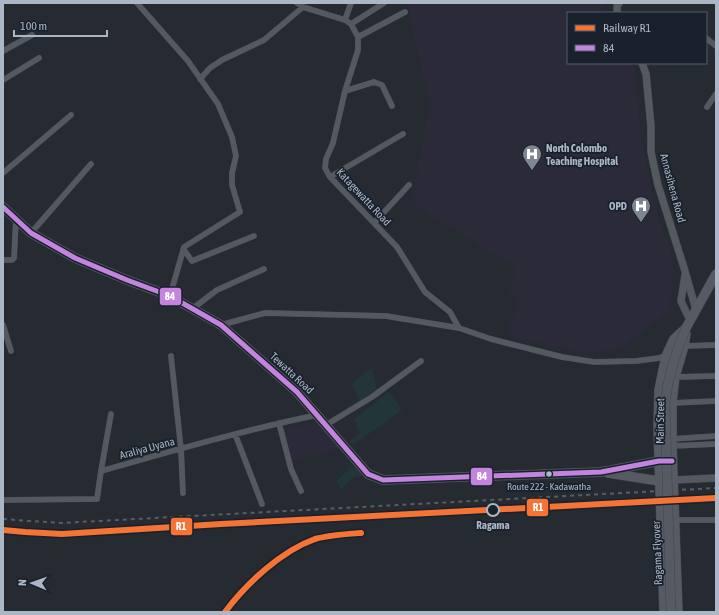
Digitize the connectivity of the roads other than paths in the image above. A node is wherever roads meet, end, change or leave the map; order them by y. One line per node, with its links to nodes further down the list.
1 (137, 3): 16 (street)
2 (297, 3): 5 (street)
3 (350, 3): 7 (street)
4 (384, 3): 8 (street)
5 (303, 7): 7 (street); 16 (street)
6 (405, 12): 10 (street)
7 (345, 20): 8 (street)
8 (351, 24): 10 (street)
9 (32, 35): 13 (street)
10 (358, 37): 18 (street, Katagewatta Road)
11 (707, 39): 12 (street)
12 (716, 46)
13 (3, 51)
14 (39, 58): 17 (street)
15 (642, 64): 36 (street, Annasihena Road)
16 (200, 78): 33 (street)
17 (3, 80)
18 (344, 90): 20 (street); 26 (street, Katagewatta Road)
19 (716, 94): 21 (street)
20 (392, 106)
21 (707, 107)
22 (71, 115): 25 (street)
23 (403, 134): 26 (street)
24 (91, 164): 31 (street)
25 (3, 173)
26 (330, 176): 30 (street, Katagewatta Road)
27 (409, 185): 30 (street)
28 (3, 207): 29 (main road, Tewatta Road)
29 (16, 220): 31 (main road, Tewatta Road); 34 (street)
30 (374, 223): 44 (street, Katagewatta Road)
31 (31, 233): 38 (main road, Tewatta Road)
32 (254, 236): 33 (street)
33 (184, 250): 38 (street)
34 (3, 260)
35 (264, 269): 39 (street)
36 (685, 270): 40 (street, Annasihena Road); 41 (street, Annasihena Road)
37 (716, 274): 40 (main road, Ragama Flyover)
38 (170, 296): 39 (main road, Tewatta Road)
39 (192, 309): 43 (main road, Tewatta Road)
40 (696, 310): 41 (main road, Ragama Flyover)
41 (691, 318): 45 (main road, Ragama Flyover)
42 (3, 325): 48 (street)
43 (221, 325): 44 (street); 57 (main road, Tewatta Road)
44 (459, 328): 50 (street)
45 (686, 328): 47 (main road, Main Street); 50 (main road); 79 (main road, Ragama Flyover, bridge)
46 (716, 345): 47 (street)
47 (684, 346): 53 (main road, Main Street)
48 (11, 351)
49 (171, 356): 64 (street)
50 (666, 356): 65 (main road)
51 (421, 361): 59 (street)
52 (716, 376): 53 (street)
53 (675, 377): 55 (main road, Main Street)
54 (716, 401): 55 (street)
55 (672, 403): 62 (main road, Main Street)
56 (111, 414): 67 (street)
57 (317, 415): 58 (street, Araliya Uyana); 59 (main road, Tewatta Road)
58 (279, 423): 60 (street, Araliya Uyana); 72 (street)
59 (326, 425): 68 (main road, Tewatta Road)
60 (235, 434): 64 (street, Araliya Uyana); 75 (street)
61 (716, 436): 62 (street)
62 (672, 443): 63 (street); 66 (main road, Main Street)
63 (716, 444)
64 (181, 449): 67 (street, Araliya Uyana); 73 (street)
65 (659, 461): 66 (main road, Tewatta Road); 68 (main road, Tewatta Road); 71 (main road)
66 (672, 461): 70 (main road, Main Street)
67 (101, 471): 74 (street)
68 (601, 472): 71 (main road, Tewatta Road)
69 (716, 478): 70 (street)
70 (673, 480): 71 (main road, Tewatta Road); 76 (main road, Main Street)
71 (659, 481): 78 (main road)
72 (301, 491)
73 (183, 493)
74 (3, 500)
75 (262, 504)
76 (674, 520): 77 (street); 80 (main road, Main Street)
77 (716, 520)
78 (664, 612)
79 (671, 612)
80 (678, 612)

